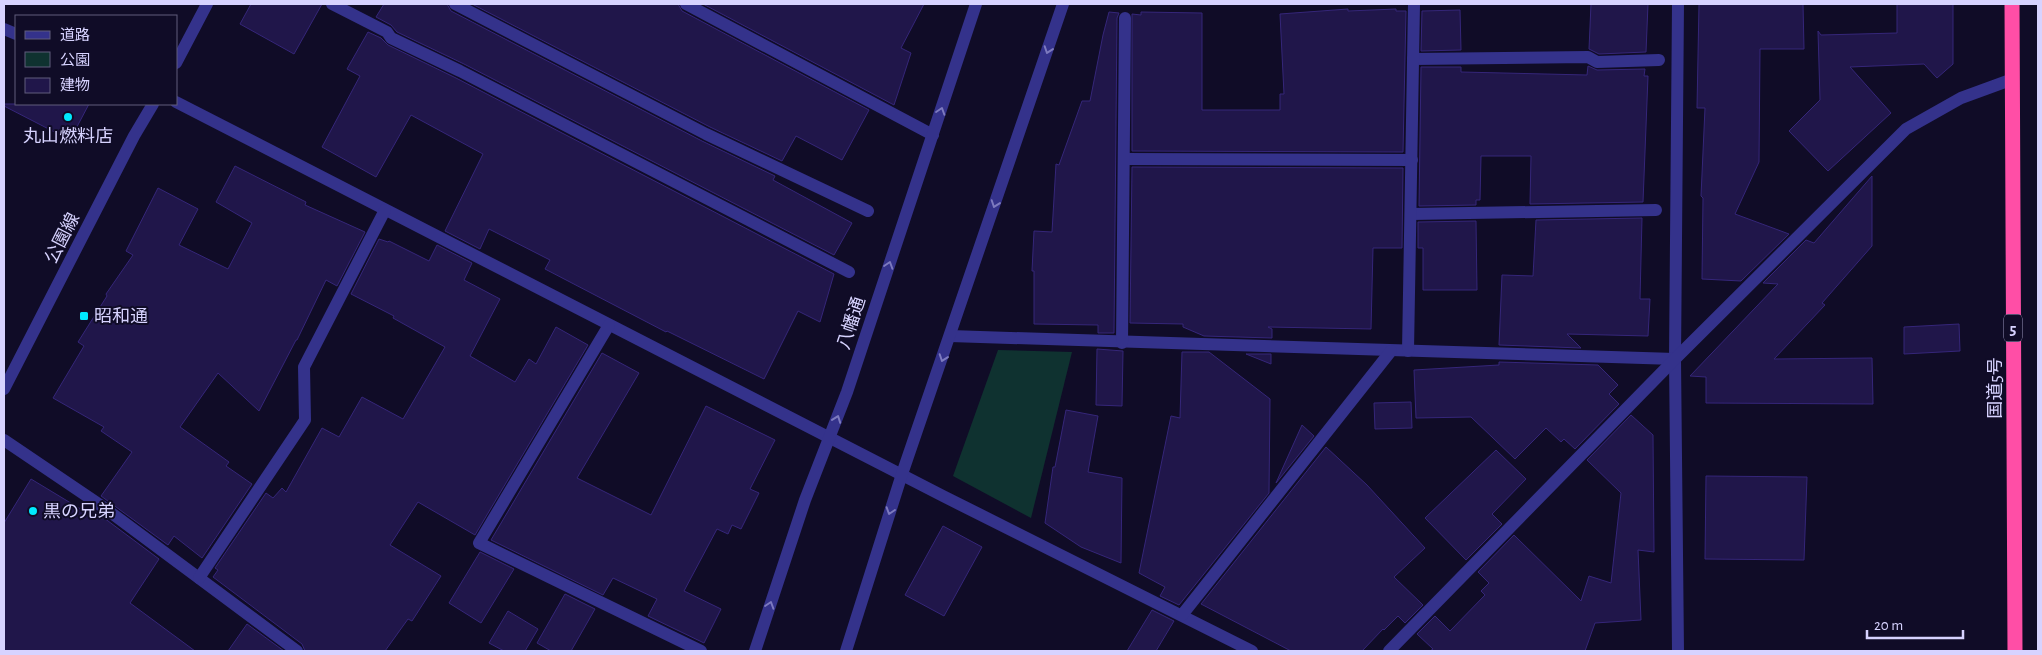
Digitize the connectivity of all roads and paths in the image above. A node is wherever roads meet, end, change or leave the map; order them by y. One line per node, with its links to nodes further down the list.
1 (207, 4): 11 (street)
2 (332, 4): 24 (street)
3 (455, 4): 22 (street)
4 (686, 4): 17 (street)
5 (976, 4): 17 (street, 八幡通, one-way to 5)
6 (1063, 4): 26 (street, one-way to 26)
7 (1414, 4): 12 (street)
8 (1678, 4): 30 (street)
9 (2012, 4): 14 (highway, 国道5号 / 5)
10 (1125, 18): 18 (street)
11 (178, 59)
12 (1413, 59): 13 (street); 19 (street)
13 (1658, 60)
14 (2013, 79): 30 (street); 44 (highway, 国道5号 / 5)
15 (178, 103): 20 (street)
16 (152, 105): 31 (street, 公園線)
17 (933, 135): 32 (street, 八幡通, one-way to 17)
18 (1124, 159): 19 (street); 27 (street)
19 (1412, 160): 23 (street)
20 (385, 210): 25 (street); 35 (street)
21 (1656, 210): 23 (street)
22 (868, 211)
23 (1411, 214): 29 (street)
24 (849, 272)
25 (609, 325): 32 (street); 38 (street)
26 (950, 336): 27 (street); 34 (street, one-way to 34)
27 (1122, 343): 28 (street)
28 (1391, 351): 29 (street); 36 (street)
29 (1408, 351): 30 (street)
30 (1675, 359): 42 (street); 43 (street)
31 (4, 389)
32 (830, 438): 34 (street); 39 (street, 八幡通, one-way to 32)
33 (4, 440): 35 (street)
34 (902, 474): 36 (street); 40 (street, one-way to 40)
35 (199, 578): 37 (street)
36 (1182, 615): 41 (street)
37 (297, 651)
38 (701, 651)
39 (755, 651)
40 (846, 651)
41 (1252, 651)
42 (1389, 651)
43 (1678, 651)
44 (2015, 651)

